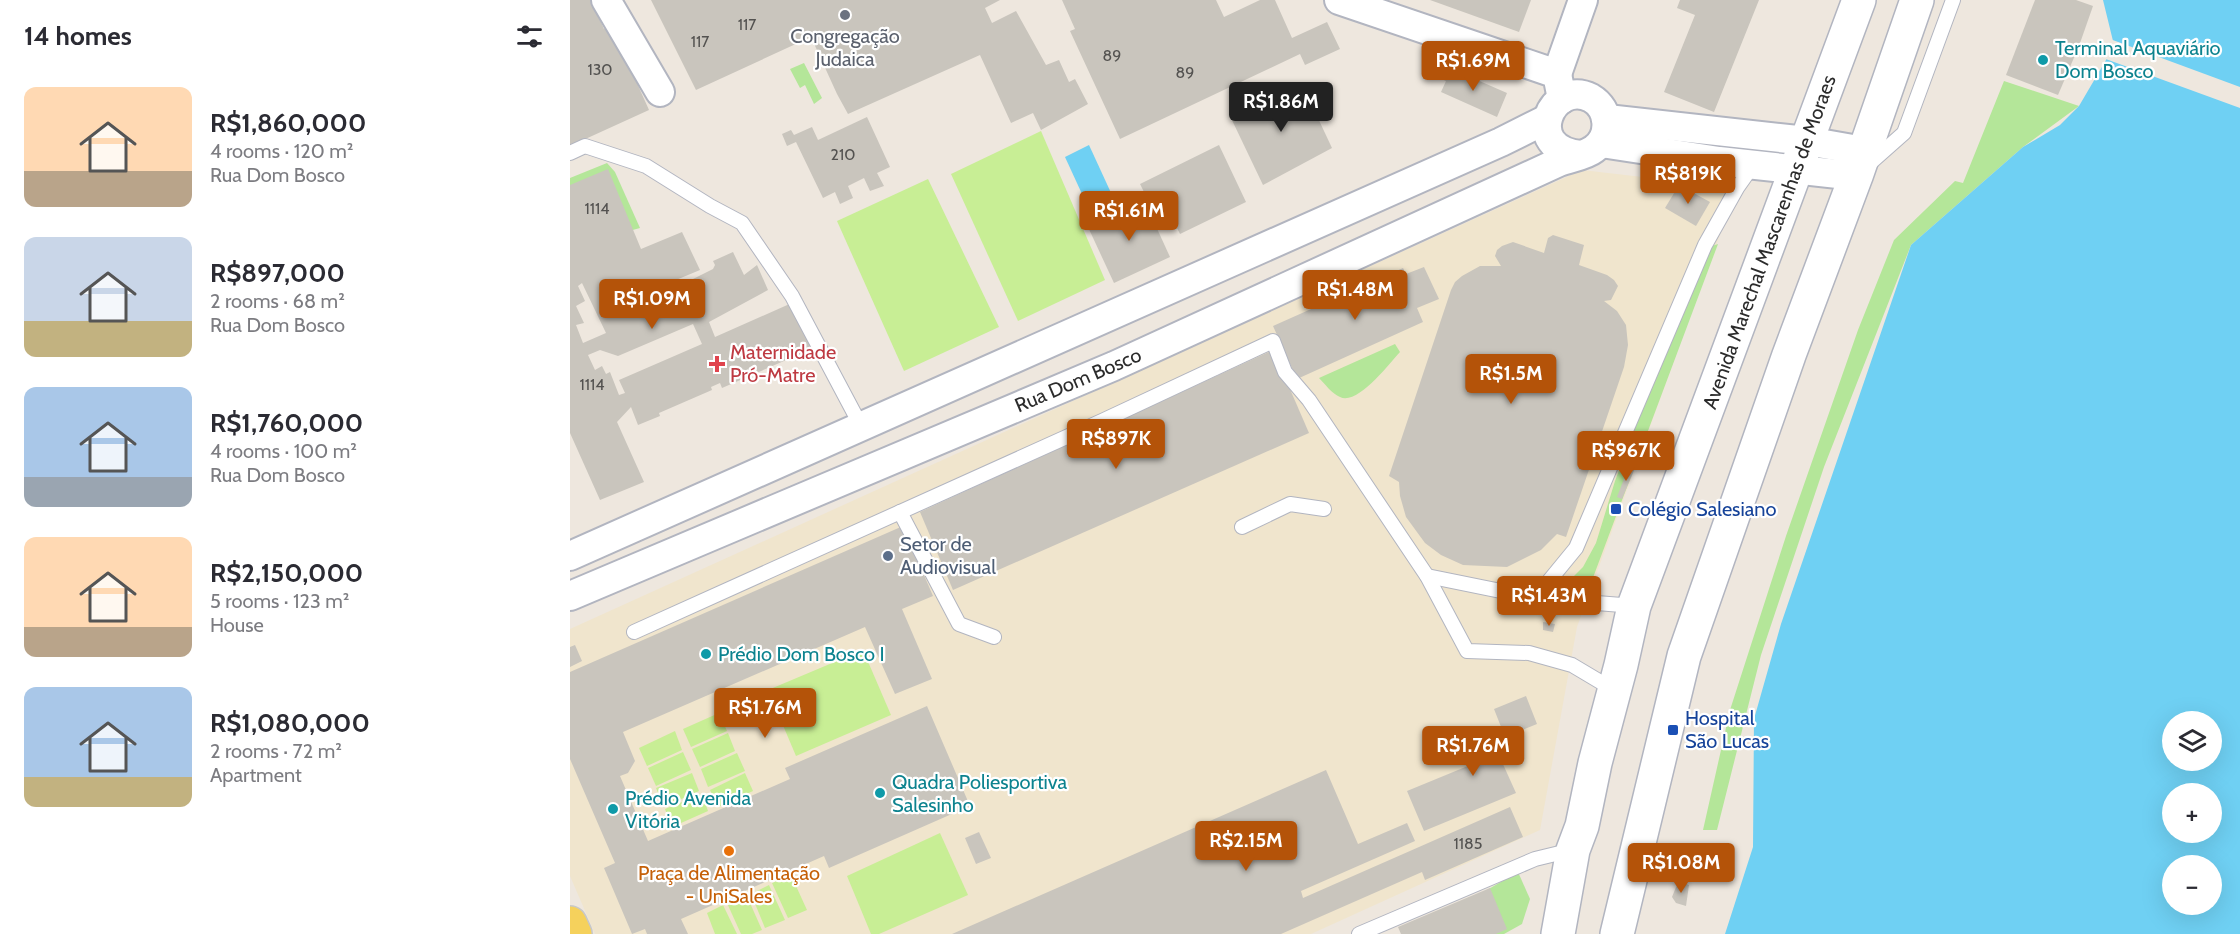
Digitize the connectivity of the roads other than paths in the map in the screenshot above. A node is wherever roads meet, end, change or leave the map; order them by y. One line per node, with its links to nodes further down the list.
1 (606, 0): 7 (street)
2 (1583, 0): 8 (street)
3 (1859, 0): 12 (main road, Avenida Marechal Mascarenhas de Moraes)
4 (1917, 0): 13 (main road)
5 (1953, 0): 13 (lane)
6 (1349, 2): 8 (street)
7 (660, 92)
8 (1556, 97): 9 (street); 9 (street); 14 (street)
9 (1596, 139): 10 (street, Rua Dom Bosco); 20 (street, Rua Dom Bosco)
10 (1762, 151): 12 (street, Rua Dom Bosco); 21 (lane)
11 (570, 153): 14 (lane)
12 (1802, 155): 13 (street, Rua Dom Bosco); 22 (main road, Avenida Marechal Mascarenhas de Moraes)
13 (1860, 163): 31 (main road)
14 (861, 426): 18 (street)
15 (1324, 509): 17 (lane)
16 (900, 512): 19 (lane); 23 (lane); 24 (lane)
17 (1242, 527)
18 (570, 556)
19 (1427, 576): 21 (lane); 25 (lane)
20 (570, 596)
21 (1535, 598): 22 (lane)
22 (1634, 606): 25 (main road, Avenida Marechal Mascarenhas de Moraes)
23 (634, 632)
24 (994, 637)
25 (1614, 690): 26 (main road, Avenida Marechal Mascarenhas de Moraes)
26 (1573, 850): 29 (lane); 30 (main road, Avenida Marechal Mascarenhas de Moraes)
27 (570, 923): 28 (main road)
28 (575, 934)
29 (1359, 934)
30 (1558, 934)
31 (1617, 934)

